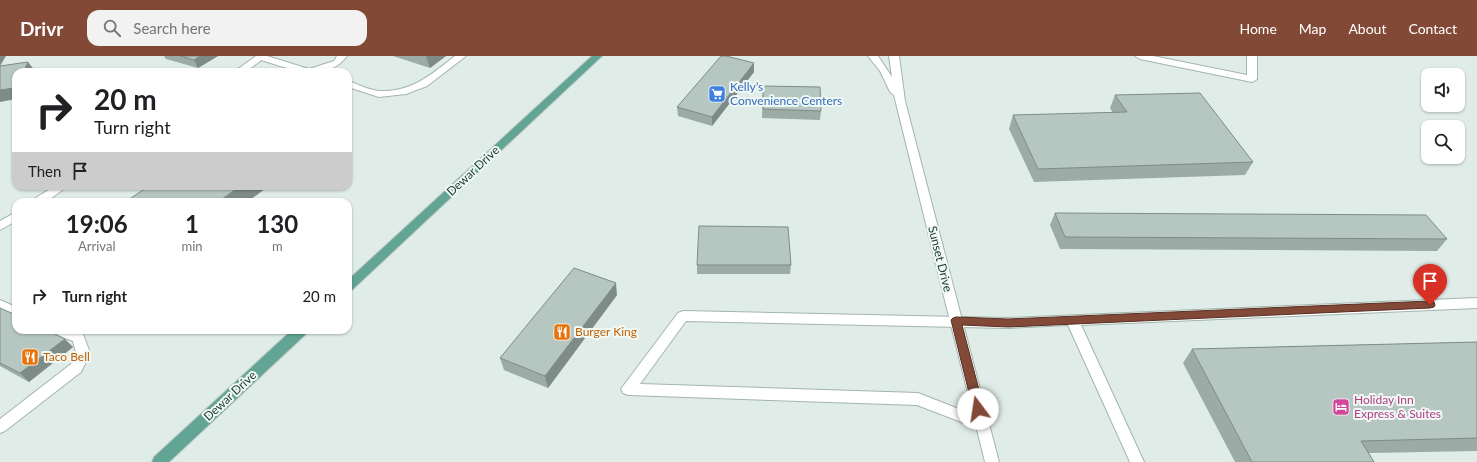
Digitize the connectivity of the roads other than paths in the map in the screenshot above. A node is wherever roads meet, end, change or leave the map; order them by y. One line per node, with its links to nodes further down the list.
1 (342, 56): 11 (street)
2 (461, 56): 12 (street)
3 (597, 56): 18 (main road, Dewar Drive)
4 (873, 56): 13 (street)
5 (894, 56): 13 (street, Sunset Drive)
6 (1140, 56): 7 (street)
7 (1252, 56)
8 (261, 57): 9 (street); 10 (street)
9 (245, 68)
10 (296, 68)
11 (321, 68)
12 (352, 85)
13 (900, 101): 22 (street, Sunset Drive)
14 (57, 190): 15 (street)
15 (44, 198)
16 (12, 218): 17 (street)
17 (0, 226)
18 (352, 283)
19 (1477, 303): 23 (street)
20 (0, 305): 21 (street)
21 (12, 310)
22 (956, 320): 23 (street); 26 (street, Sunset Drive); 26 (street)
23 (1072, 320): 30 (street)
24 (68, 334): 27 (street)
25 (297, 334): 28 (main road, Dewar Drive)
26 (982, 424): 29 (street, Sunset Drive)
27 (0, 427)
28 (159, 462)
29 (992, 462)
30 (1137, 462)

